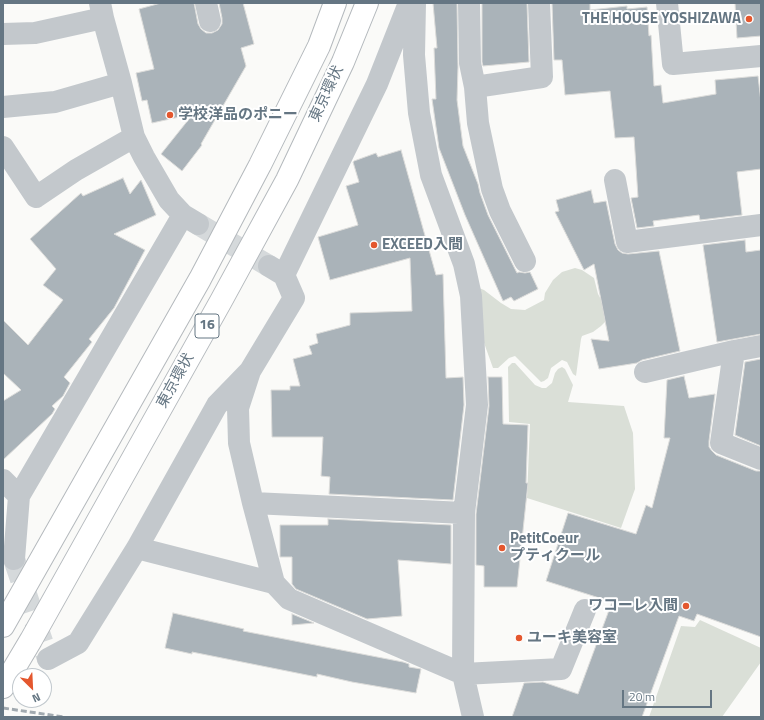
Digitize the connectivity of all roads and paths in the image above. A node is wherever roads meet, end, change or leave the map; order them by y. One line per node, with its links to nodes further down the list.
1 (335, 3): 32 (highway, 東京環状 / 16)
2 (367, 3): 35 (highway, 東京環状 / 16)
3 (409, 3): 21 (street)
4 (415, 3): 27 (street)
5 (469, 3): 12 (street)
6 (539, 3): 12 (street)
7 (667, 3): 10 (street)
8 (104, 7): 9 (street); 11 (street)
9 (3, 34)
10 (761, 56)
11 (121, 83): 13 (street); 14 (street)
12 (474, 87): 18 (street)
13 (3, 107)
14 (134, 137): 15 (street); 25 (street)
15 (3, 147)
16 (615, 180): 17 (street)
17 (761, 225)
18 (526, 261)
19 (761, 346): 20 (street)
20 (734, 351): 22 (street); 23 (street)
21 (250, 371): 26 (street); 28 (street)
22 (645, 372)
23 (761, 459)
24 (3, 480): 25 (street)
25 (19, 496): 29 (street)
26 (253, 503): 27 (street); 30 (street)
27 (464, 513): 34 (street)
28 (137, 548): 30 (street); 33 (street)
29 (14, 559)
30 (274, 583): 34 (street)
31 (585, 610): 34 (street)
32 (3, 626)
33 (48, 659)
34 (463, 674): 36 (street)
35 (3, 687)
36 (473, 717)

